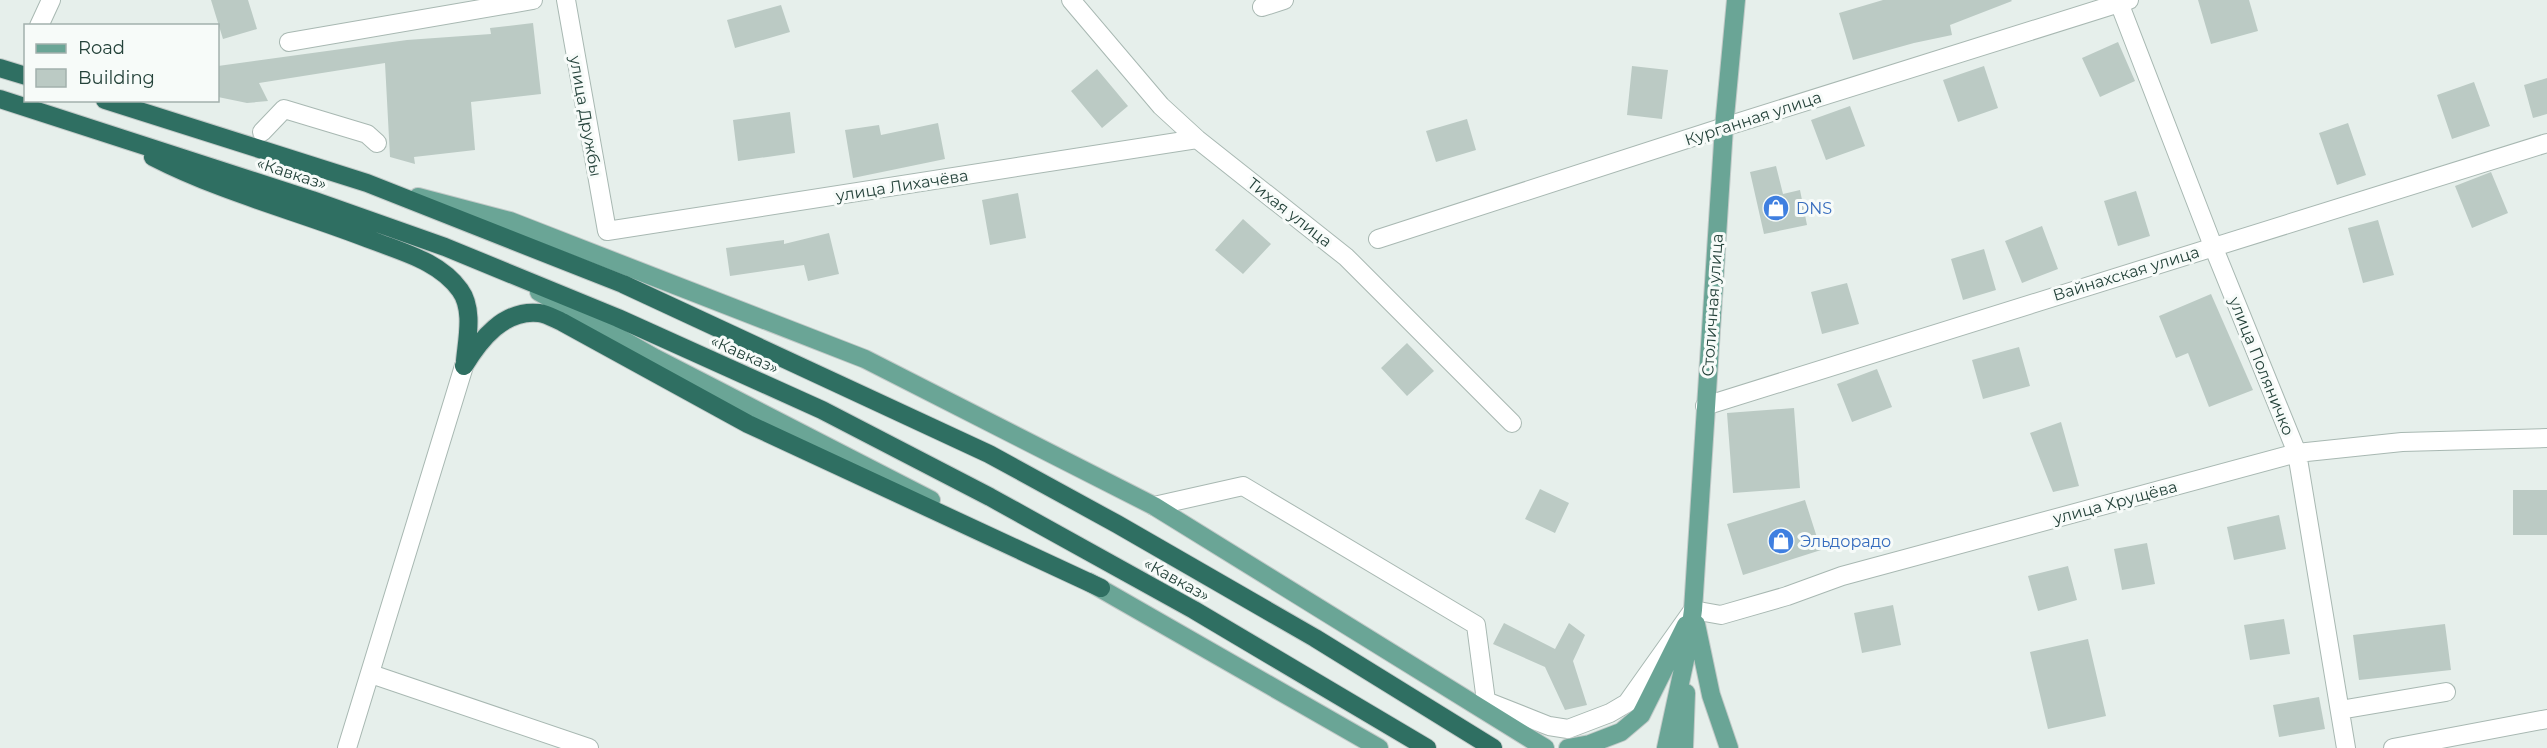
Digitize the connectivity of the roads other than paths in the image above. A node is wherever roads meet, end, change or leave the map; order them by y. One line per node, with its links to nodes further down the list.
1 (51, 0): 9 (street)
2 (533, 0): 10 (street)
3 (566, 0): 24 (street, улица Дружбы)
4 (1071, 0): 20 (street, Тихая улица)
5 (1284, 0): 8 (street)
6 (1736, 0): 17 (main road, Столичная улица)
7 (2122, 1): 17 (street, Курганная улица); 26 (street, улица Поляничко)
8 (1262, 7)
9 (40, 24)
10 (290, 42)
11 (0, 68): 12 (highway)
12 (24, 75)
13 (0, 99): 16 (highway, «Кавказ»)
14 (111, 102): 23 (highway, «Кавказ»)
15 (0, 111): 16 (highway)
16 (61, 117): 18 (highway, «Кавказ»)
17 (1724, 127): 25 (street, Курганная улица); 29 (main road, Столичная улица)
18 (104, 131): 27 (highway, «Кавказ»); 28 (highway)
19 (262, 132): 21 (street)
20 (1197, 140): 24 (street, улица Лихачёва); 30 (street, Тихая улица)
21 (377, 143)
22 (2547, 143): 26 (street, Вайнахская улица)
23 (367, 183): 33 (main road); 47 (highway, «Кавказ»)
24 (607, 231)
25 (1378, 239)
26 (2213, 246): 29 (street, Вайнахская улица); 32 (street, улица Поляничко)
27 (491, 265): 34 (main road); 46 (highway, «Кавказ»)
28 (464, 366): 34 (highway); 37 (street)
29 (1705, 406): 35 (main road, Столичная улица)
30 (1512, 423)
31 (2547, 438): 32 (street, улица Хрущёва)
32 (2297, 453): 35 (street, улица Хрущёва); 40 (street, улица Поляничко)
33 (1154, 506): 39 (main road); 39 (street)
34 (1101, 588): 45 (main road)
35 (1693, 610): 36 (main road); 39 (street); 49 (main road); 52 (main road)
36 (1688, 646): 50 (main road); 51 (main road)
37 (371, 674): 43 (street); 44 (street)
38 (2446, 692): 40 (street)
39 (1489, 708): 42 (main road)
40 (2340, 710): 53 (street, улица Поляничко)
41 (2547, 719): 54 (street)
42 (1541, 746): 48 (main road)
43 (352, 747)
44 (589, 748)
45 (1379, 748)
46 (1426, 748)
47 (1493, 748)
48 (1560, 748)
49 (1568, 748)
50 (1666, 748)
51 (1684, 748)
52 (1729, 748)
53 (2346, 748)
54 (2393, 748)

